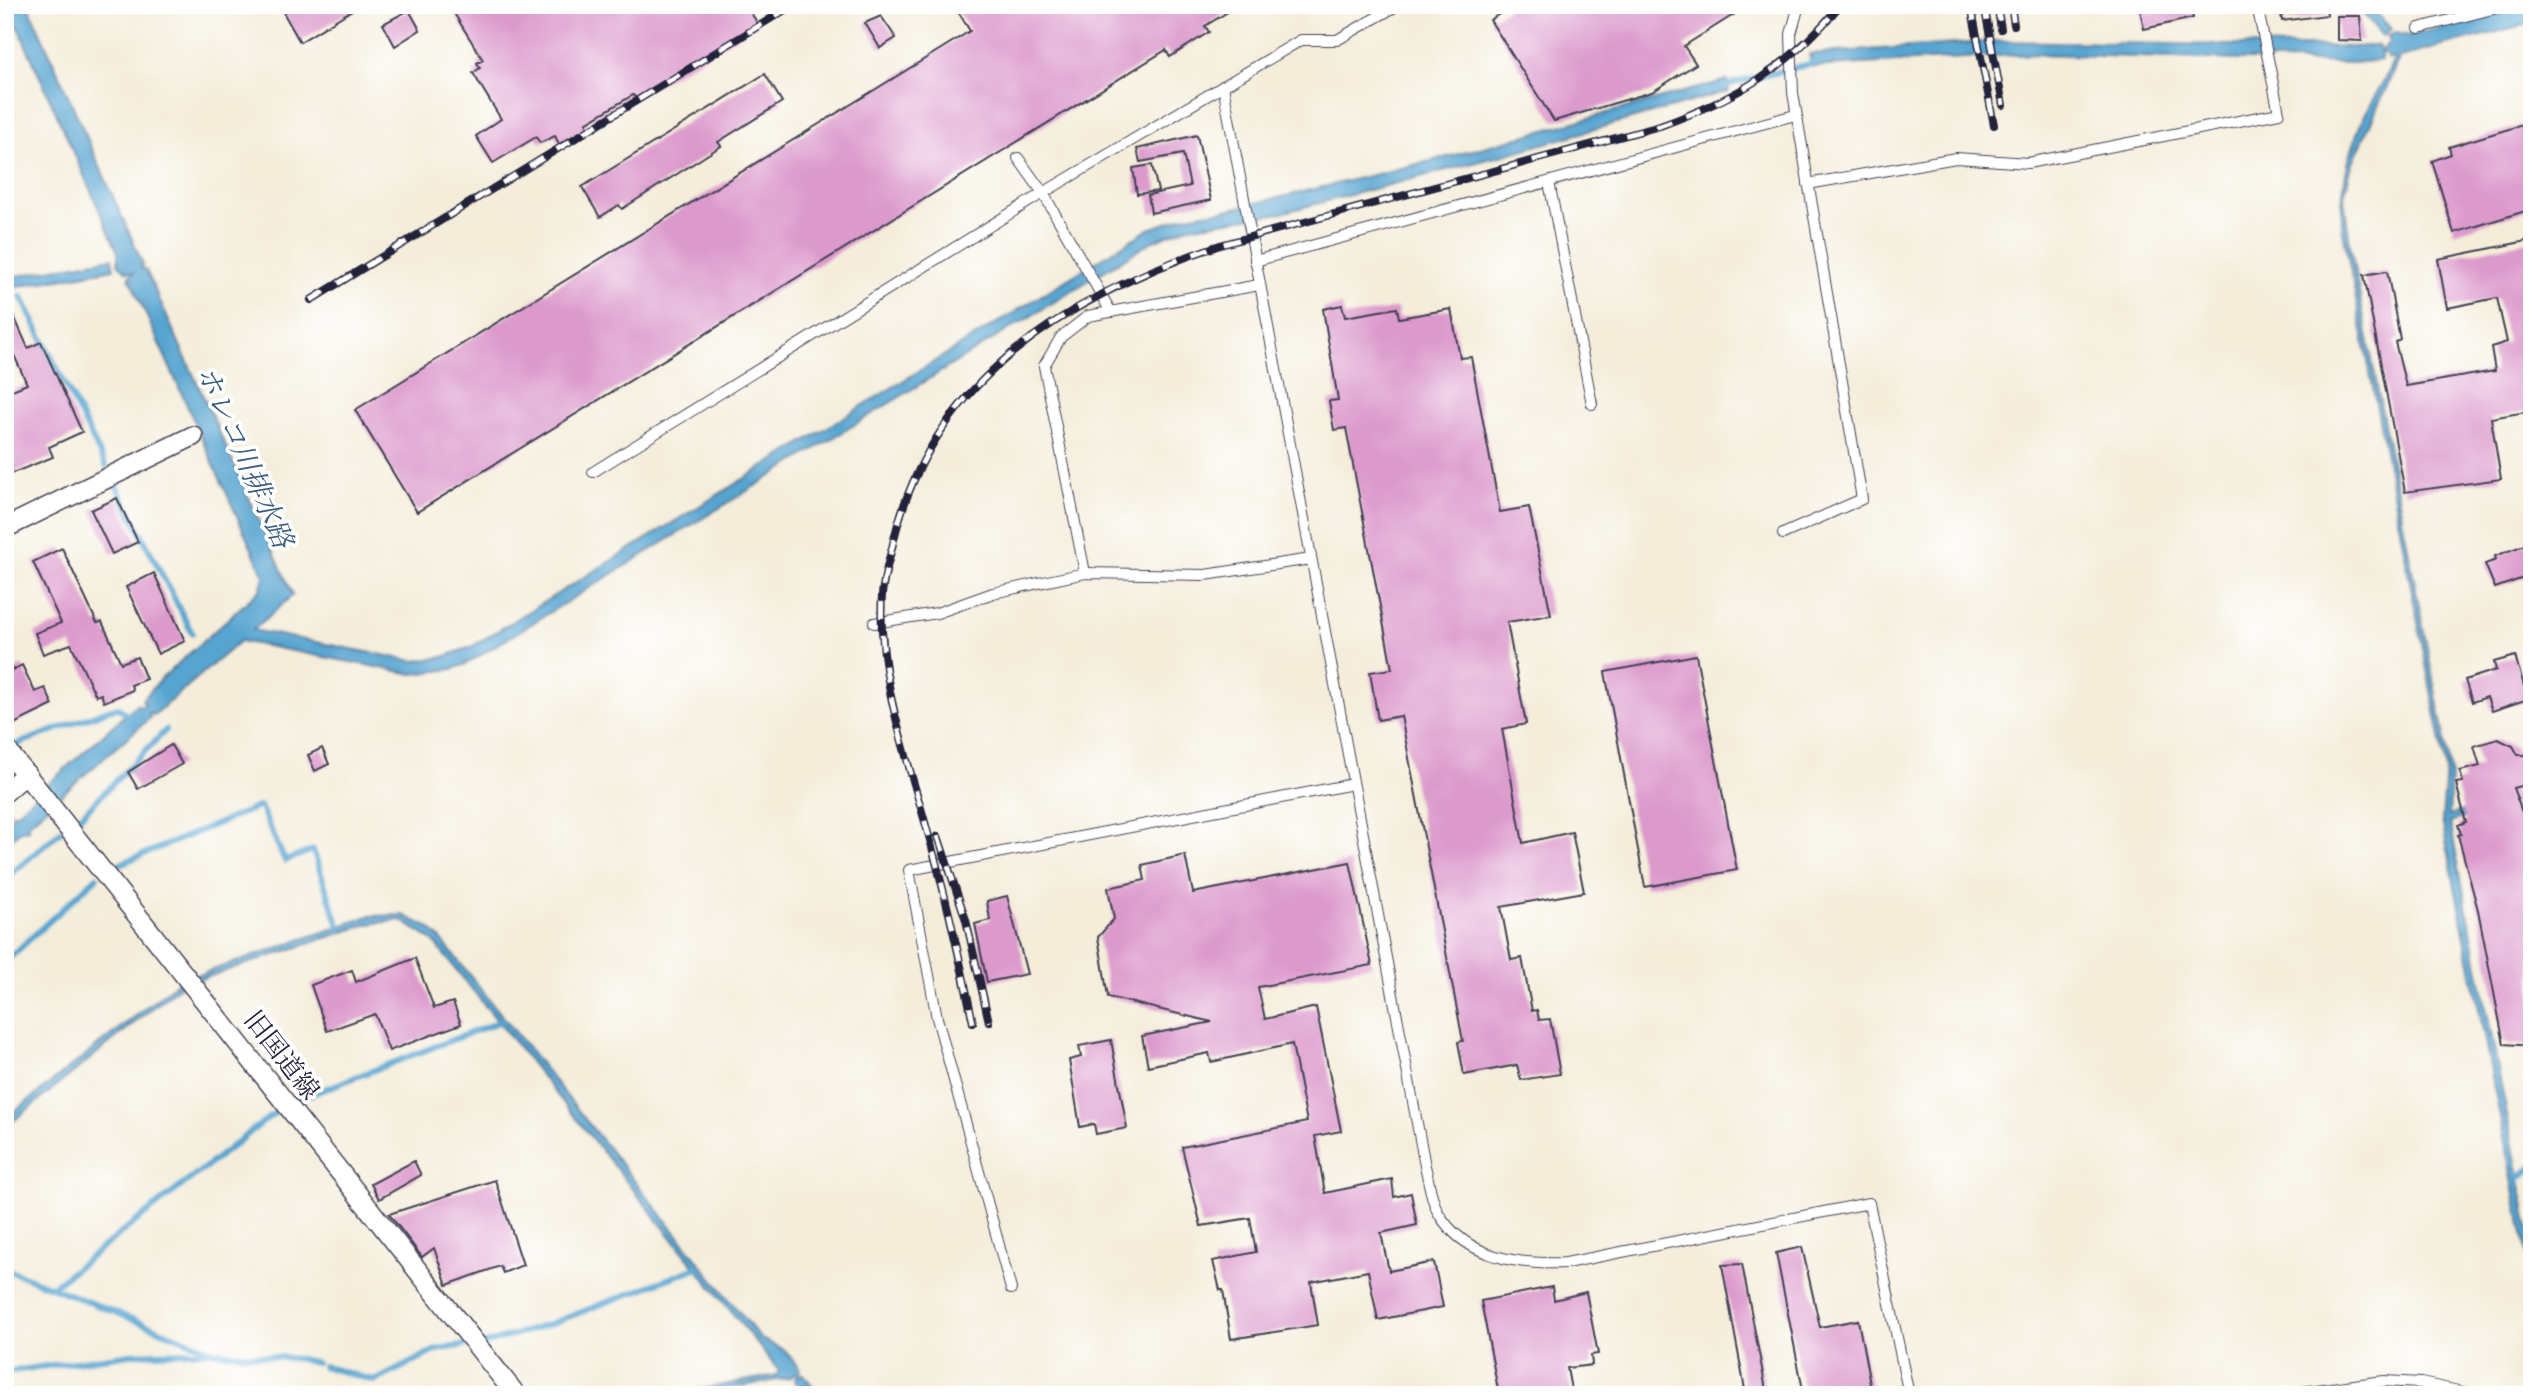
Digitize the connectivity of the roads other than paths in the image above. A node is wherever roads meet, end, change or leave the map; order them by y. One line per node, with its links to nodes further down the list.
1 (1398, 5): 7 (lane)
2 (1799, 5): 8 (lane)
3 (2257, 5): 11 (lane)
4 (2508, 5): 5 (lane)
5 (2468, 10): 6 (lane)
6 (2419, 28)
7 (1223, 86): 12 (lane); 13 (lane)
8 (1795, 115): 10 (lane); 11 (lane)
9 (1018, 158): 12 (lane)
10 (1549, 182): 13 (lane); 16 (lane)
11 (1808, 184): 20 (lane)
12 (1043, 193): 15 (lane); 18 (lane)
13 (1255, 261): 14 (lane)
14 (1259, 285): 15 (lane); 21 (lane)
15 (1111, 312): 22 (lane)
16 (1592, 404)
17 (192, 436): 19 (street)
18 (593, 472)
19 (5, 528)
20 (1783, 534)
21 (1311, 559): 22 (lane); 26 (lane)
22 (1085, 573): 23 (lane)
23 (874, 623)
24 (5, 748): 25 (street, 旧国道線)
25 (31, 780): 27 (street); 29 (street, 旧国道線)
26 (1353, 784): 28 (lane); 30 (lane)
27 (5, 792)
28 (1011, 1289)
29 (516, 1395)
30 (1909, 1395)
31 (2279, 1395): 32 (lane)
32 (2477, 1395)

